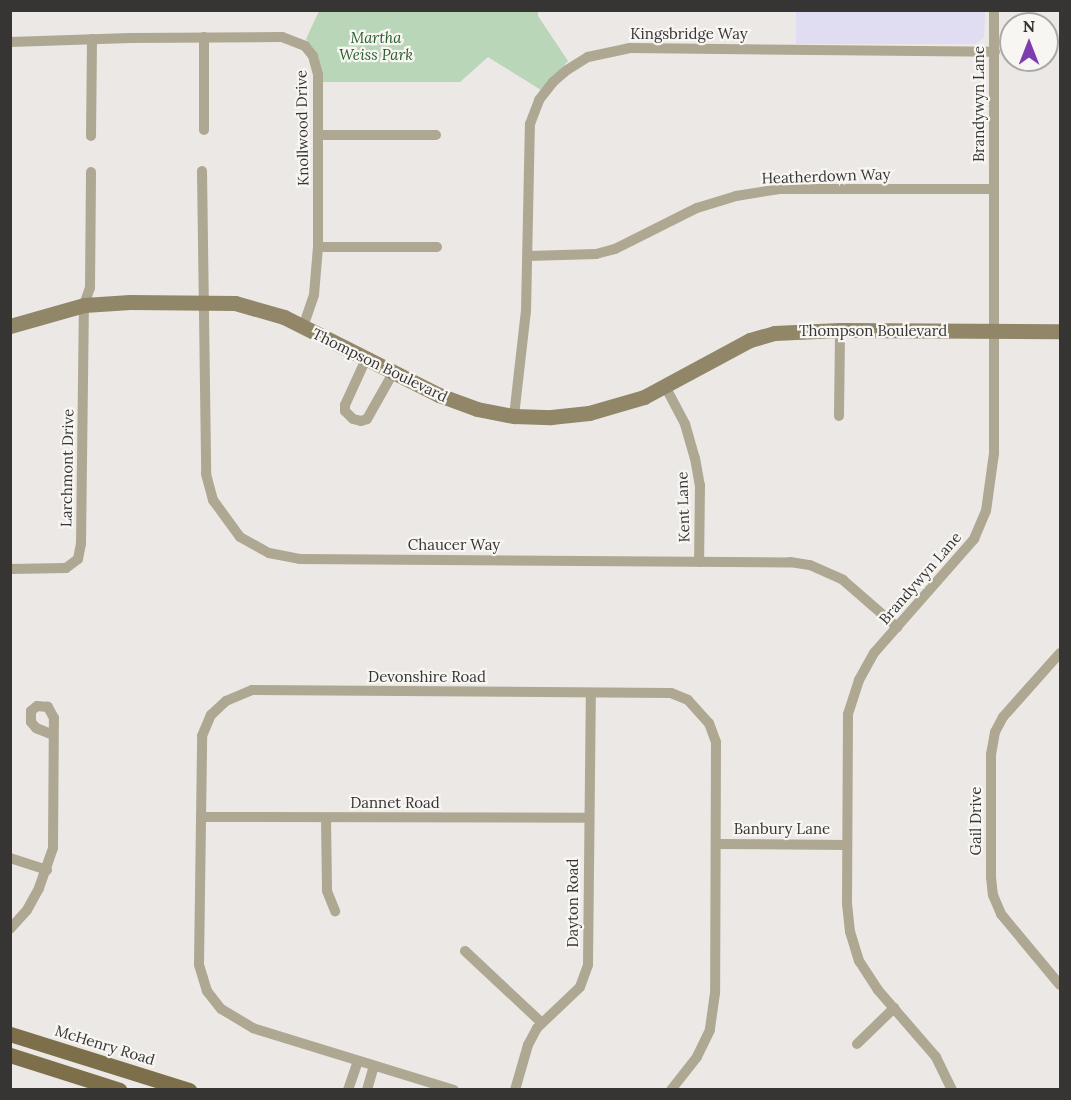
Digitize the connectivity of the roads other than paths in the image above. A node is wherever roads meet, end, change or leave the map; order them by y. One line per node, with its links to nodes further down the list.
1 (994, 10): 5 (street, Brandywyn Lane)
2 (204, 37): 3 (street, Knollwood Drive); 6 (street); 7 (street, Knollwood Drive)
3 (92, 39): 4 (street, Knollwood Drive); 9 (street)
4 (10, 42)
5 (994, 52): 12 (street, Brandywyn Lane); 15 (street, Kingsbridge Way)
6 (204, 130)
7 (319, 135): 8 (street); 13 (street, Knollwood Drive)
8 (436, 135)
9 (91, 136)
10 (202, 171): 16 (street, Chaucer Way)
11 (92, 172): 17 (street)
12 (994, 189): 15 (street, Heatherdown Way); 21 (street, Brandywyn Lane)
13 (318, 247): 14 (street); 19 (street, Knollwood Drive)
14 (437, 247)
15 (528, 256): 26 (street, Kingsbridge Way)
16 (203, 301): 17 (street, Thompson Boulevard); 19 (street, Thompson Boulevard); 28 (street, Chaucer Way)
17 (84, 305): 18 (street, Thompson Boulevard); 29 (street, Larchmont Drive)
18 (10, 326)
19 (303, 327): 23 (street, Thompson Boulevard)
20 (840, 330): 21 (street, Thompson Boulevard); 25 (street, Thompson Boulevard); 27 (street)
21 (993, 331): 22 (street, Thompson Boulevard); 30 (street, Brandywyn Lane)
22 (1060, 331)
23 (366, 359): 24 (street, Thompson Boulevard); 24 (street)
24 (393, 373): 26 (street, Thompson Boulevard)
25 (664, 386): 26 (street, Thompson Boulevard); 28 (street, Kent Lane)
26 (514, 416)
27 (839, 416)
28 (699, 562): 30 (street, Chaucer Way)
29 (10, 568)
30 (897, 627): 38 (street, Brandywyn Lane)
31 (1059, 657): 44 (street, Gail Drive)
32 (591, 693): 34 (street, Devonshire Road); 36 (street, Dayton Road); 37 (street, Devonshire Road)
33 (53, 735): 40 (street)
34 (201, 816): 35 (street, Dannet Road); 50 (street, Devonshire Road)
35 (326, 818): 36 (street, Dannet Road); 41 (street)
36 (588, 818): 46 (street, Dayton Road)
37 (717, 844): 38 (street, Banbury Lane); 58 (street, Devonshire Road)
38 (847, 845): 45 (street, Brandywyn Lane)
39 (10, 858): 40 (street)
40 (47, 870): 42 (street)
41 (335, 911)
42 (10, 929)
43 (465, 951): 46 (street)
44 (1060, 984)
45 (894, 1008): 48 (street); 59 (street, Brandywyn Lane)
46 (542, 1023): 57 (street, Dayton Road)
47 (10, 1034): 53 (main road, McHenry Road)
48 (857, 1044)
49 (10, 1056): 52 (main road)
50 (358, 1061): 51 (street, Devonshire Road); 54 (street)
51 (374, 1066): 55 (street); 56 (street, Devonshire Road)
52 (120, 1089)
53 (189, 1089)
54 (348, 1089)
55 (367, 1089)
56 (454, 1089)
57 (515, 1089)
58 (671, 1089)
59 (952, 1089)

